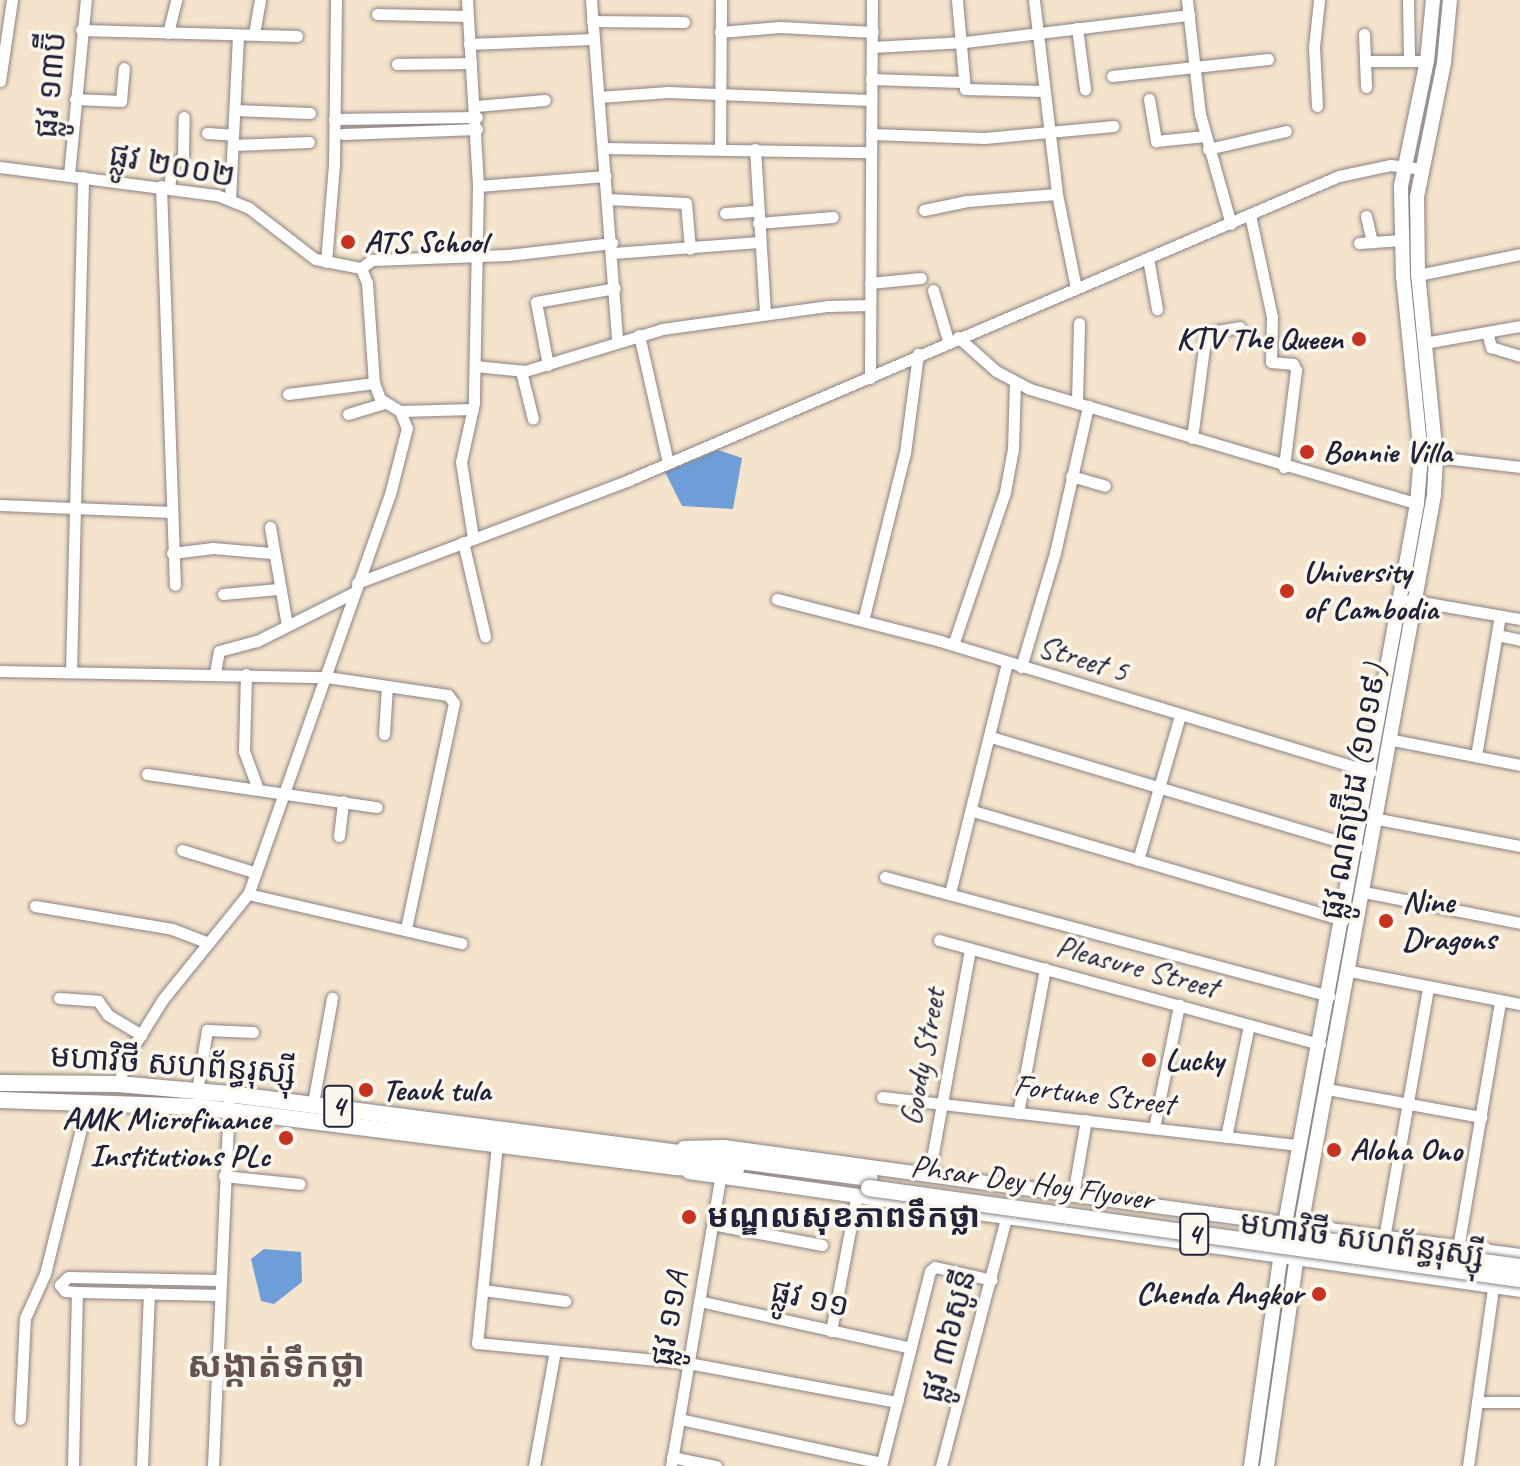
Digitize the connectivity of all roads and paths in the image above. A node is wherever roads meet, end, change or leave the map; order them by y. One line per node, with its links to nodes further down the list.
1 (12, 0): 47 (street)
2 (86, 0): 24 (street, ផ្លូវ ១៣ប៊ី)
3 (176, 0): 27 (street)
4 (260, 0): 29 (street)
5 (336, 0): 63 (street)
6 (467, 0): 20 (street)
7 (591, 0): 21 (street)
8 (721, 0): 25 (street)
9 (872, 0): 26 (street)
10 (957, 0): 34 (street)
11 (1034, 0): 28 (street)
12 (1201, 0): 17 (street)
13 (1319, 0): 58 (street)
14 (1408, 0): 38 (street)
15 (1433, 0): 40 (main road, ផ្លូវ ណតប្រ៊ីដ (១០១៩))
16 (1450, 0): 80 (main road, ផ្លូវ ណតប្រ៊ីដ (១០១៩))
17 (1187, 1): 19 (street)
18 (377, 14): 20 (street)
19 (1189, 15): 23 (street); 43 (street)
20 (467, 16): 35 (street)
21 (592, 21): 22 (street); 33 (street)
22 (684, 22)
23 (1077, 28): 28 (street); 50 (street)
24 (81, 30): 27 (street); 54 (street, ផ្លូវ ១៣ប៊ី)
25 (720, 32): 26 (street); 52 (street)
26 (873, 32): 36 (street)
27 (168, 33): 31 (street)
28 (1037, 33): 34 (street); 51 (street)
29 (254, 34): 31 (street); 32 (street)
30 (1364, 34): 39 (street)
31 (238, 35): 59 (street)
32 (297, 36)
33 (594, 39): 35 (street); 53 (street)
34 (962, 42): 36 (street); 48 (street)
35 (469, 44): 41 (street)
36 (872, 47): 46 (street)
37 (1268, 59): 43 (street)
38 (1409, 59): 39 (street); 40 (street)
39 (1365, 61): 49 (street)
40 (1427, 61): 78 (main road, ផ្លូវ ណតប្រ៊ីដ (១០១៩))
41 (471, 63): 42 (street); 62 (street)
42 (397, 64)
43 (1196, 67): 45 (street); 70 (street)
44 (124, 68): 54 (street)
45 (1112, 76)
46 (871, 79): 48 (street); 57 (street)
47 (0, 81)
48 (962, 82): 51 (street)
49 (1366, 87)
50 (1085, 89)
51 (1044, 91): 69 (street)
52 (720, 94): 53 (street); 57 (street); 74 (street)
53 (599, 97): 73 (street)
54 (75, 99): 81 (street, ផ្លូវ ១៣ប៊ី)
55 (1149, 99): 70 (street)
56 (545, 100): 62 (street)
57 (870, 100): 68 (street)
58 (1317, 106)
59 (235, 110): 60 (street); 71 (street)
60 (310, 113)
61 (184, 117): 85 (street)
62 (476, 118): 63 (street); 67 (street); 84 (street)
63 (334, 119): 105 (street)
64 (1113, 126): 69 (street)
65 (1286, 131): 76 (street)
66 (207, 133): 71 (street)
67 (343, 134)
68 (871, 134): 69 (street); 77 (street)
69 (1051, 134): 86 (street)
70 (1205, 136): 76 (street)
71 (233, 140): 72 (street); 87 (street)
72 (309, 142)
73 (603, 148): 74 (street); 82 (street)
74 (720, 149): 75 (street)
75 (755, 149): 77 (street); 93 (street)
76 (1208, 149): 95 (street)
77 (871, 152): 109 (street)
78 (1405, 166): 80 (street); 91 (street); 96 (main road, ផ្លូវ ណតប្រ៊ីដ (១០១៩))
79 (0, 167): 81 (street, ផ្លូវ ២០០២)
80 (1421, 169): 107 (main road, ផ្លូវ ណតប្រ៊ីដ (១០១៩))
81 (69, 175): 83 (street, ផ្លូវ ២០០២)
82 (606, 176): 84 (street); 88 (street)
83 (83, 177): 85 (street, ផ្លូវ ២០០២); 148 (street)
84 (478, 186): 103 (street)
85 (165, 187): 87 (street, ផ្លូវ ២០០២); 149 (street)
86 (1057, 194): 89 (street); 111 (street)
87 (230, 199): 105 (street, ផ្លូវ ២០០២)
88 (608, 199): 100 (street); 101 (street)
89 (924, 210)
90 (725, 213): 93 (street)
91 (1250, 215): 95 (street); 142 (street)
92 (1366, 216): 98 (street)
93 (758, 217): 94 (street); 97 (street)
94 (833, 217)
95 (1231, 224): 104 (street)
96 (1401, 240): 98 (street); 146 (main road, ផ្លូវ ណតប្រ៊ីដ (១០១៩))
97 (759, 242): 101 (street); 115 (street)
98 (1372, 242): 99 (street)
99 (1359, 243)
100 (613, 248): 101 (street); 103 (street); 110 (street)
101 (690, 249)
102 (1520, 254): 107 (street)
103 (476, 255): 106 (street); 127 (street)
104 (1148, 258): 111 (street); 114 (street)
105 (326, 262): 106 (street, ផ្លូវ ២០០២)
106 (361, 268): 130 (street)
107 (1418, 275): 123 (main road, ផ្លូវ ណតប្រ៊ីដ (១០១៩))
108 (921, 278): 109 (street)
109 (870, 283): 113 (street)
110 (615, 288): 122 (street); 126 (street)
111 (1076, 288): 121 (street)
112 (933, 290): 121 (street)
113 (870, 305): 115 (street); 129 (street)
114 (1157, 309)
115 (765, 314): 120 (street)
116 (1079, 323): 134 (street)
117 (1520, 326): 119 (street)
118 (1239, 327): 139 (street)
119 (1487, 332): 123 (street); 125 (street)
120 (639, 335): 122 (street); 141 (street)
121 (953, 338): 124 (street); 131 (street)
122 (617, 339): 126 (street)
123 (1424, 343): 140 (main road, ផ្លូវ ណតប្រ៊ីដ (១០១៩))
124 (918, 354): 129 (street); 162 (street)
125 (1520, 356)
126 (548, 365): 128 (street)
127 (475, 366): 128 (street); 135 (street)
128 (521, 371): 138 (street)
129 (870, 378): 141 (street)
130 (374, 383): 132 (street); 133 (street)
131 (1015, 383): 134 (street); 167 (street)
132 (288, 394)
133 (384, 403): 136 (street); 137 (street)
134 (1082, 404): 139 (street); 144 (street)
135 (473, 409): 136 (street); 151 (street)
136 (400, 411): 155 (street)
137 (348, 414)
138 (533, 419)
139 (1192, 438): 142 (street)
140 (1436, 457): 143 (street); 159 (main road, ផ្លូវ ណតប្រ៊ីដ (១០១៩))
141 (668, 463): 151 (street)
142 (1284, 467): 146 (street)
143 (1520, 467)
144 (1071, 476): 145 (street); 169 (street)
145 (1105, 486)
146 (1417, 504): 159 (main road, ផ្លូវ ណតប្រ៊ីដ (១០១៩))
147 (0, 505): 148 (street)
148 (71, 511): 149 (street); 171 (street)
149 (172, 512): 152 (street)
150 (270, 527): 153 (street)
151 (468, 540): 155 (street); 165 (street)
152 (172, 553): 153 (street); 154 (street)
153 (271, 553): 156 (street)
154 (175, 585)
155 (355, 588): 163 (street); 174 (street)
156 (278, 589): 157 (street); 163 (street)
157 (223, 594)
158 (777, 599): 162 (street, Street 5)
159 (1410, 600): 160 (street); 179 (main road, ផ្លូវ ណតប្រ៊ីដ (១០១៩)); 182 (main road, ផ្លូវ ណតប្រ៊ីដ (១០១៩))
160 (1500, 618): 161 (street); 164 (street)
161 (1520, 619)
162 (863, 621): 167 (street, Street 5)
163 (287, 625): 172 (street)
164 (1497, 635): 166 (street); 180 (street)
165 (485, 636)
166 (1520, 640)
167 (953, 645): 168 (street, Street 5)
168 (1007, 662): 169 (street, Street 5); 178 (street)
169 (1021, 667): 176 (street, Street 5)
170 (0, 671): 171 (street)
171 (71, 672): 172 (street)
172 (215, 673): 173 (street)
173 (246, 674): 174 (street); 184 (street)
174 (327, 677): 175 (street); 186 (street)
175 (387, 686): 177 (street); 204 (street)
176 (1180, 715): 182 (street, Street 5); 185 (street)
177 (384, 734)
178 (991, 737): 185 (street); 189 (street)
179 (1393, 740): 180 (street); 190 (main road, ផ្លូវ ណតប្រ៊ីដ (១០១៩))
180 (1476, 756): 181 (street)
181 (1520, 765)
182 (1371, 772): 193 (main road, ផ្លូវ ណតប្រ៊ីដ (១០១៩))
183 (147, 774): 184 (street)
184 (257, 787): 186 (street)
185 (1159, 787): 193 (street); 195 (street)
186 (284, 792): 187 (street); 196 (street)
187 (343, 801): 188 (street); 191 (street)
188 (377, 807)
189 (973, 811): 195 (street); 199 (street)
190 (1378, 819): 192 (street); 198 (main road, ផ្លូវ ណតប្រ៊ីដ (១០១៩))
191 (339, 836)
192 (1520, 846)
193 (1357, 847): 202 (main road, ផ្លូវ ណតប្រ៊ីដ (១០១៩))
194 (182, 850): 196 (street)
195 (1138, 860): 202 (street)
196 (254, 872): 200 (street)
197 (885, 877): 199 (street)
198 (1364, 892): 203 (street); 210 (main road, ផ្លូវ ណតប្រ៊ីដ (១០១៩))
199 (950, 893): 212 (street)
200 (248, 894): 204 (street); 206 (street)
201 (35, 906): 206 (street)
202 (1343, 920): 212 (main road, ផ្លូវ ណតប្រ៊ីដ (១០១៩))
203 (1520, 923)
204 (406, 928): 207 (street)
205 (939, 940): 208 (street, Pleasure Street)
206 (208, 943): 220 (street)
207 (461, 943)
208 (970, 949): 209 (street, Pleasure Street); 231 (street, Goody Street)
209 (1045, 969): 217 (street, Pleasure Street); 233 (street)
210 (1350, 971): 211 (street); 224 (main road, ផ្លូវ ណតប្រ៊ីដ (១០១៩))
211 (1428, 988): 215 (street); 232 (street)
212 (1329, 996): 221 (main road, ផ្លូវ ណតប្រ៊ីដ (១០១៩))
213 (59, 998): 220 (street)
214 (332, 998): 230 (street)
215 (1500, 1002): 216 (street); 234 (street)
216 (1520, 1004)
217 (1179, 1005): 218 (street, Pleasure Street); 236 (street)
218 (1249, 1025): 221 (street, Pleasure Street); 237 (street)
219 (253, 1032): 225 (street)
220 (141, 1035): 223 (street)
221 (1320, 1044): 239 (main road, ផ្លូវ ណតប្រ៊ីដ (១០១៩))
222 (0, 1083): 223 (highway, មហាវិថី សហព័ន្ធរុស្ស៊ី / 4)
223 (118, 1084): 225 (highway, មហាវិថី សហព័ន្ធរុស្ស៊ី / 4)
224 (1327, 1089): 232 (street); 251 (main road, ផ្លូវ ណតប្រ៊ីដ (១០១៩))
225 (197, 1091): 229 (highway, មហាវិថី សហព័ន្ធរុស្ស៊ី / 4)
226 (882, 1097): 231 (street, Fortune Street)
227 (89, 1099): 228 (highway, មហាវិថី សហព័ន្ធរុស្ស៊ី / 4); 229 (highway, មហាវិថី សហព័ន្ធរុស្ស៊ី / 4); 279 (street)
228 (0, 1100)
229 (228, 1102): 230 (highway, មហាវិថី សហព័ន្ធរុស្ស៊ី / 4); 238 (highway, មហាវិថី សហព័ន្ធរុស្ស៊ី / 4); 243 (street)
230 (313, 1103): 240 (highway, មហាវិថី សហព័ន្ធរុស្ស៊ី / 4)
231 (940, 1104): 233 (street, Fortune Street); 242 (street, Goody Street)
232 (1408, 1105): 234 (street); 253 (street)
233 (1018, 1113): 235 (street, Fortune Street)
234 (1481, 1117): 255 (street)
235 (1086, 1120): 236 (street, Fortune Street); 247 (street)
236 (1154, 1128): 237 (street, Fortune Street)
237 (1226, 1137): 239 (street, Fortune Street)
238 (497, 1144): 241 (highway, មហាវិថី សហព័ន្ធរុស្ស៊ី / 4); 265 (street)
239 (1300, 1145): 250 (main road, ផ្លូវ ណតប្រ៊ីដ (១០១៩))
240 (674, 1149): 242 (main road, មហាវិថី សហព័ន្ធរុស្ស៊ី); 246 (highway, មហាវិថី សហព័ន្ធរុស្ស៊ី / 4)
241 (674, 1167): 244 (main road, មហាវិថី សហព័ន្ធរុស្ស៊ី); 246 (highway, មហាវិថី សហព័ន្ធរុស្ស៊ី / 4)
242 (929, 1175): 247 (main road, មហាវិថី សហព័ន្ធរុស្ស៊ី)
243 (224, 1176): 245 (street); 261 (street)
244 (720, 1180): 246 (main road, មហាវិថី សហព័ន្ធរុស្ស៊ី); 249 (street, ផ្លូវ ១១A)
245 (300, 1184)
246 (865, 1188): 248 (main road, មហាវិថី សហព័ន្ធរុស្ស៊ី); 259 (highway, Phsar Dey Hoy Flyover / 4, bridge); 260 (highway, Phsar Dey Hoy Flyover / 4, bridge); 272 (street)
247 (1080, 1196): 250 (main road, មហាវិថី សហព័ន្ធរុស្ស៊ី); 252 (main road)
248 (1006, 1219): 252 (main road, មហាវិថី សហព័ន្ធរុស្ស៊ី); 262 (street, ផ្លូវ ៣៦សូនី)
249 (712, 1224): 254 (street); 271 (street, ផ្លូវ ១១A)
250 (1285, 1224): 251 (main road, មហាវិថី សហព័ន្ធរុស្ស៊ី); 257 (main road, ផ្លូវ ណតប្រ៊ីដ (១០១៩))
251 (1301, 1226): 253 (main road, មហាវិថី សហព័ន្ធរុស្ស៊ី); 258 (main road, ផ្លូវ ណតប្រ៊ីដ (១០១៩))
252 (1082, 1230): 257 (main road, មហាវិថី សហព័ន្ធរុស្ស៊ី)
253 (1384, 1238): 255 (main road, មហាវិថី សហព័ន្ធរុស្ស៊ី)
254 (822, 1245)
255 (1458, 1248): 256 (main road, មហាវិថី សហព័ន្ធរុស្ស៊ី); 263 (main road)
256 (1520, 1256)
257 (1280, 1257): 258 (main road, មហាវិថី សហព័ន្ធរុស្ស៊ី); 289 (main road, ផ្លូវ ណតប្រ៊ីដ (១០១៩))
258 (1296, 1260): 263 (main road, មហាវិថី សហព័ន្ធរុស្ស៊ី); 290 (main road, ផ្លូវ ណតប្រ៊ីដ (១០១៩))
259 (1520, 1267)
260 (1520, 1279)
261 (220, 1280): 267 (street); 269 (street)
262 (992, 1280): 273 (street, ផ្លូវ ៣៦សូនី); 288 (street, ផ្លូវ ៣៦សូនី)
263 (1454, 1281): 264 (main road, មហាវិថី សហព័ន្ធរុស្ស៊ី)
264 (1493, 1287): 266 (main road, មហាវិថី សហព័ន្ធរុស្ស៊ី); 277 (street)
265 (483, 1290): 270 (street); 274 (street)
266 (1520, 1290)
267 (77, 1292): 268 (street); 283 (street)
268 (149, 1293): 269 (street); 284 (street)
269 (219, 1295): 285 (street)
270 (565, 1301)
271 (699, 1301): 272 (street, ផ្លូវ ១១); 275 (street, ផ្លូវ ១១A)
272 (831, 1331): 273 (street, ផ្លូវ ១១)
273 (911, 1348): 276 (street, ផ្លូវ ៣៦សូនី)
274 (555, 1351): 275 (street); 286 (street)
275 (688, 1363): 276 (street); 280 (street, ផ្លូវ ១១A)
276 (897, 1402): 282 (street, ផ្លូវ ៣៦សូនី)
277 (1477, 1402): 278 (street); 291 (street)
278 (1520, 1402)
279 (20, 1419)
280 (680, 1419): 281 (street, ផ្លូវ ១១A); 282 (street)
281 (672, 1462): 287 (street)
282 (881, 1464)
283 (73, 1466)
284 (142, 1466)
285 (213, 1466)
286 (534, 1466)
287 (716, 1466)
288 (941, 1466)
289 (1251, 1466)
290 (1267, 1466)
291 (1468, 1466)

